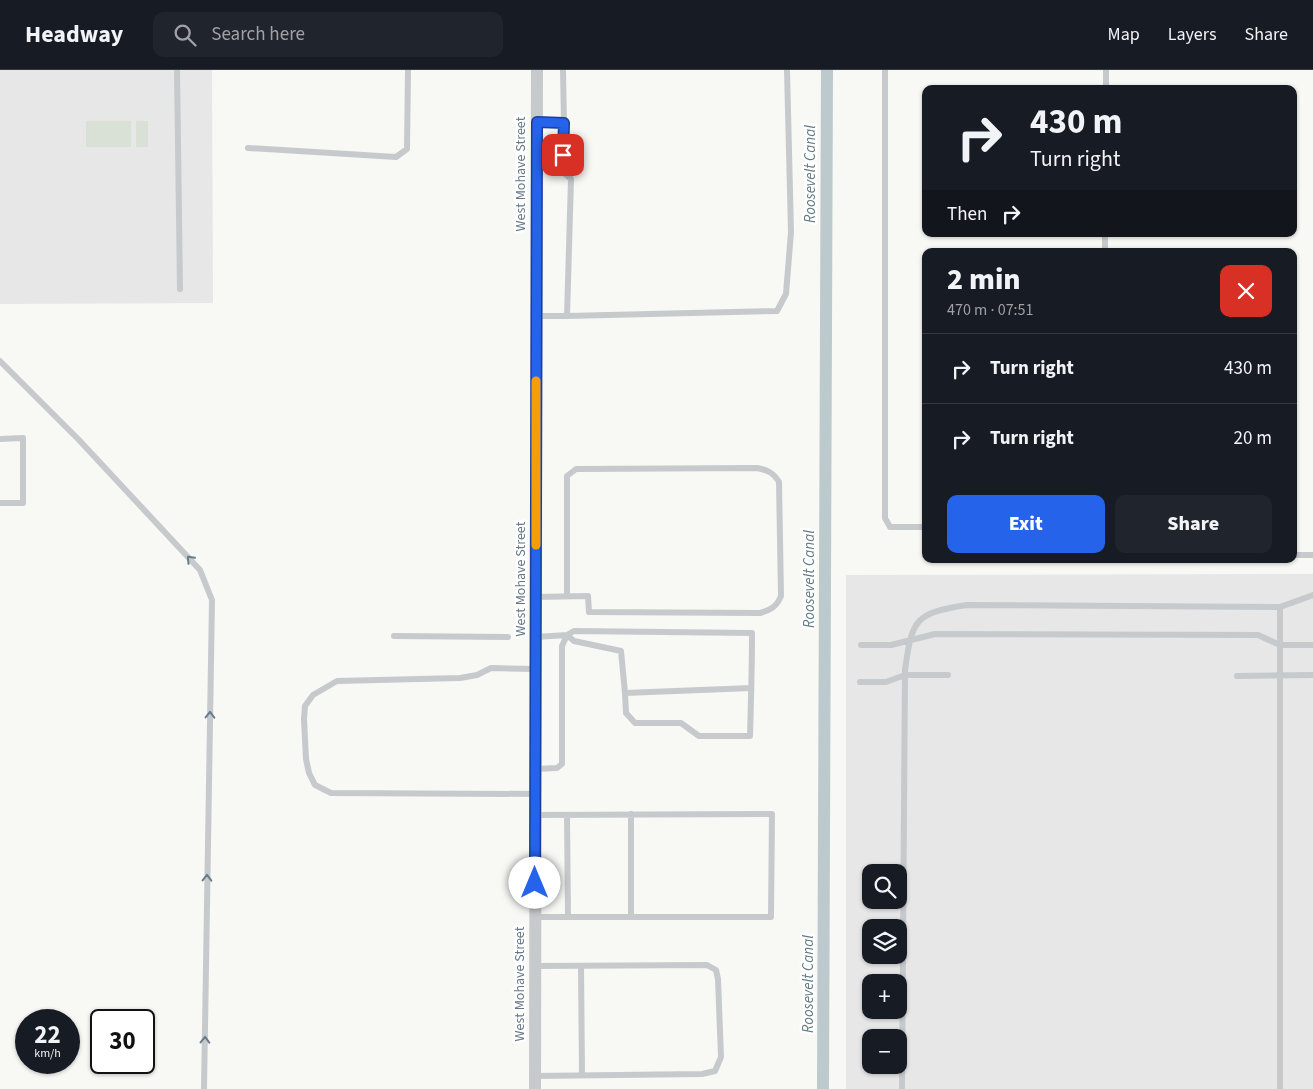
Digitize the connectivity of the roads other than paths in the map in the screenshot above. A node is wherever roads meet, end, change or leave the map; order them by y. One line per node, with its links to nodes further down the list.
1 (177, 70): 12 (lane)
2 (408, 70): 11 (lane)
3 (537, 70): 9 (street, West Mohave Street)
4 (563, 70): 10 (lane)
5 (787, 70): 14 (lane)
6 (884, 70): 18 (lane)
7 (1106, 70): 8 (lane)
8 (1106, 85)
9 (537, 122): 10 (lane); 13 (street, West Mohave Street)
10 (564, 123): 14 (lane)
11 (248, 148)
12 (180, 289)
13 (536, 316): 14 (lane); 23 (street, West Mohave Street)
14 (567, 316)
15 (0, 361): 54 (lane, one-way to 15)
16 (0, 439): 17 (lane)
17 (0, 503)
18 (922, 527)
19 (1313, 555): 20 (lane)
20 (1297, 556)
21 (1313, 595): 24 (lane)
22 (567, 596): 22 (lane); 23 (lane)
23 (536, 597): 28 (street, West Mohave Street)
24 (1280, 607): 29 (lane); 32 (lane)
25 (394, 636): 27 (lane)
26 (568, 636): 28 (lane); 40 (lane); 41 (lane); 42 (lane)
27 (508, 637)
28 (536, 637): 33 (street, West Mohave Street)
29 (909, 640): 31 (lane); 32 (lane); 34 (lane)
30 (1313, 644): 32 (lane)
31 (861, 645)
32 (1280, 645): 38 (lane)
33 (535, 669): 42 (street, West Mohave Street); 43 (lane)
34 (905, 675): 35 (lane); 39 (lane); 56 (lane)
35 (948, 675)
36 (1313, 675): 38 (lane)
37 (1237, 676): 38 (lane)
38 (1280, 676): 57 (lane)
39 (860, 682)
40 (751, 688): 41 (lane); 41 (lane)
41 (626, 693)
42 (535, 768): 43 (street, West Mohave Street)
43 (535, 794): 45 (street, West Mohave Street)
44 (631, 814): 46 (lane); 49 (lane); 49 (lane)
45 (535, 815): 46 (lane); 48 (street, West Mohave Street)
46 (567, 815): 47 (lane)
47 (568, 916): 48 (lane); 49 (lane)
48 (535, 917): 50 (street, West Mohave Street)
49 (631, 917)
50 (535, 966): 51 (lane); 53 (street, West Mohave Street)
51 (581, 966): 52 (lane); 52 (lane)
52 (582, 1075): 53 (lane)
53 (535, 1076): 55 (street, West Mohave Street)
54 (204, 1089)
55 (535, 1089)
56 (902, 1089)
57 (1280, 1089)

